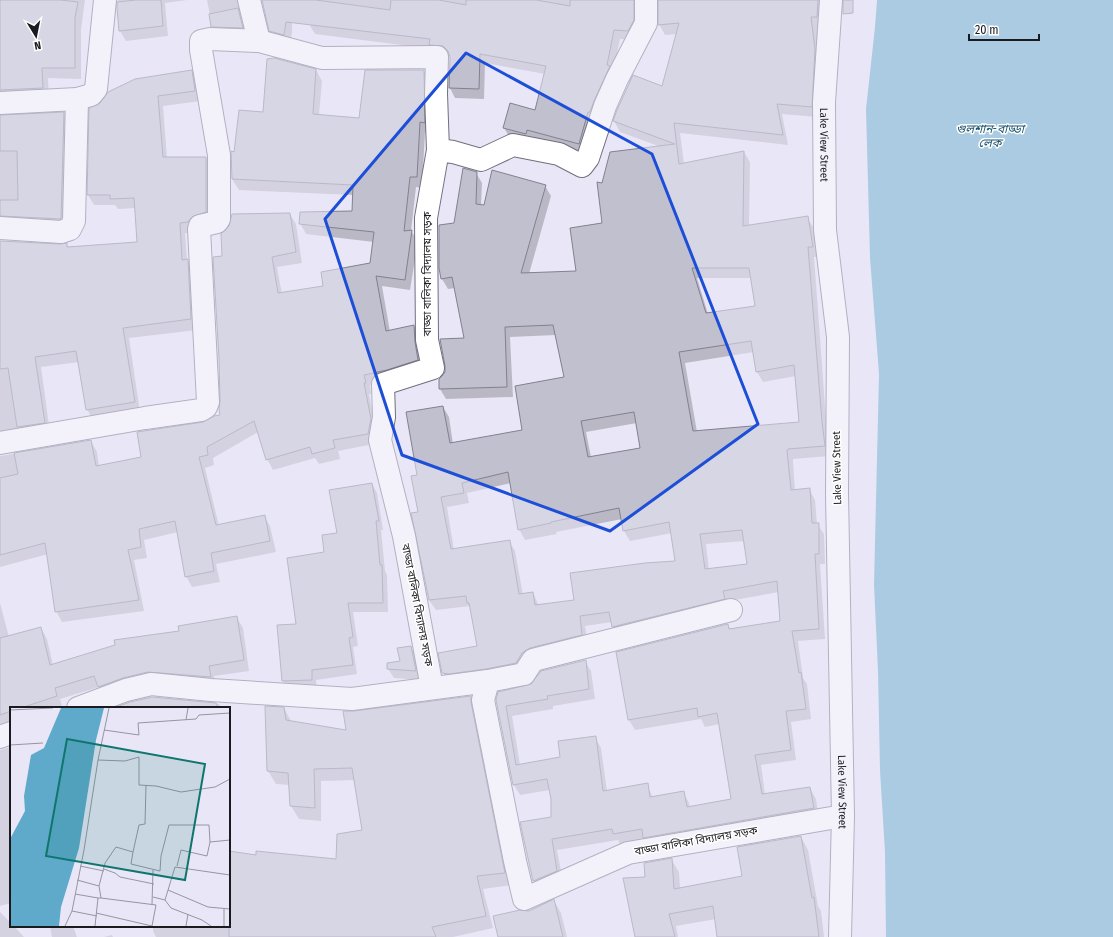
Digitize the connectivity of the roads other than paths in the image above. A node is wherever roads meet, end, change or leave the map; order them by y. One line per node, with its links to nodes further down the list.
1 (105, 0): 6 (street)
2 (249, 0): 5 (street)
3 (646, 0): 8 (street)
4 (831, 0): 17 (street, Lake View Street)
5 (259, 41): 8 (street); 10 (street)
6 (77, 99): 7 (street); 9 (street)
7 (0, 103)
8 (438, 150): 13 (street, বাড্ডা বালিকা বিদ্যালয় সড়ক)
9 (0, 228)
10 (0, 443)
11 (731, 610): 12 (street)
12 (488, 681): 13 (street); 17 (street, বাড্ডা বালিকা বিদ্যালয় সড়ক)
13 (432, 688): 14 (street)
14 (81, 707)
15 (10, 733): 16 (street)
16 (0, 737)
17 (843, 816): 18 (street, Lake View Street)
18 (840, 937)

